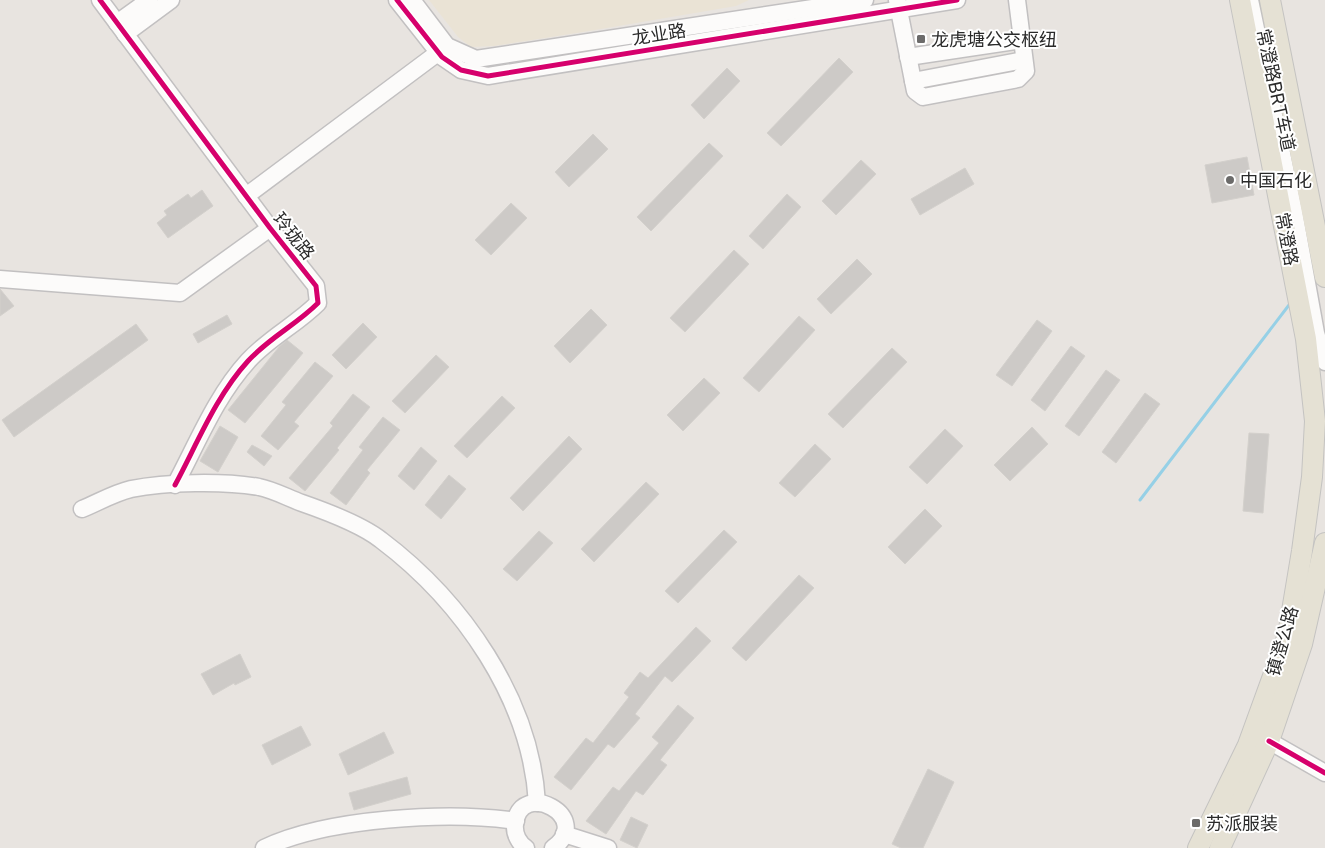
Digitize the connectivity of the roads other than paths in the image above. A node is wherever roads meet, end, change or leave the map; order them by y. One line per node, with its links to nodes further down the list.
1 (100, 0): 15 (street, 玲珑路)
2 (149, 0): 15 (street)
3 (171, 0): 15 (street)
4 (398, 0): 17 (street, 龙业路)
5 (412, 0): 17 (street, 龙业路)
6 (865, 0): 14 (street, 龙业路)
7 (957, 0): 13 (street, 龙业路)
8 (1017, 0): 16 (street)
9 (1240, 0): 25 (main road, 常澄路)
10 (1250, 0): 24 (street)
11 (1258, 0): 23 (street, 常澄路BRT车道)
12 (1270, 0): 21 (main road, 常澄路)
13 (898, 5): 14 (street, 龙业路); 18 (street)
14 (781, 14): 17 (street, 龙业路)
15 (121, 28): 19 (street, 玲珑路)
16 (1022, 40): 18 (street); 18 (street)
17 (443, 49): 19 (street)
18 (908, 58)
19 (246, 196): 20 (street, 玲珑路)
20 (270, 228): 22 (street); 26 (street, 玲珑路)
21 (1325, 277)
22 (0, 279)
23 (1325, 326)
24 (1325, 362)
25 (1322, 417): 38 (main road, 镇澄公路)
26 (175, 485): 27 (street); 31 (street)
27 (82, 509)
28 (1325, 543): 29 (main road, 镇澄公路)
29 (1269, 741): 30 (street); 39 (main road, 镇澄公路)
30 (1325, 773)
31 (537, 803): 32 (street); 33 (street)
32 (516, 821): 34 (street); 35 (street)
33 (564, 834): 36 (street); 37 (street)
34 (264, 848)
35 (526, 848)
36 (553, 848)
37 (608, 848)
38 (1198, 848)
39 (1220, 848)

